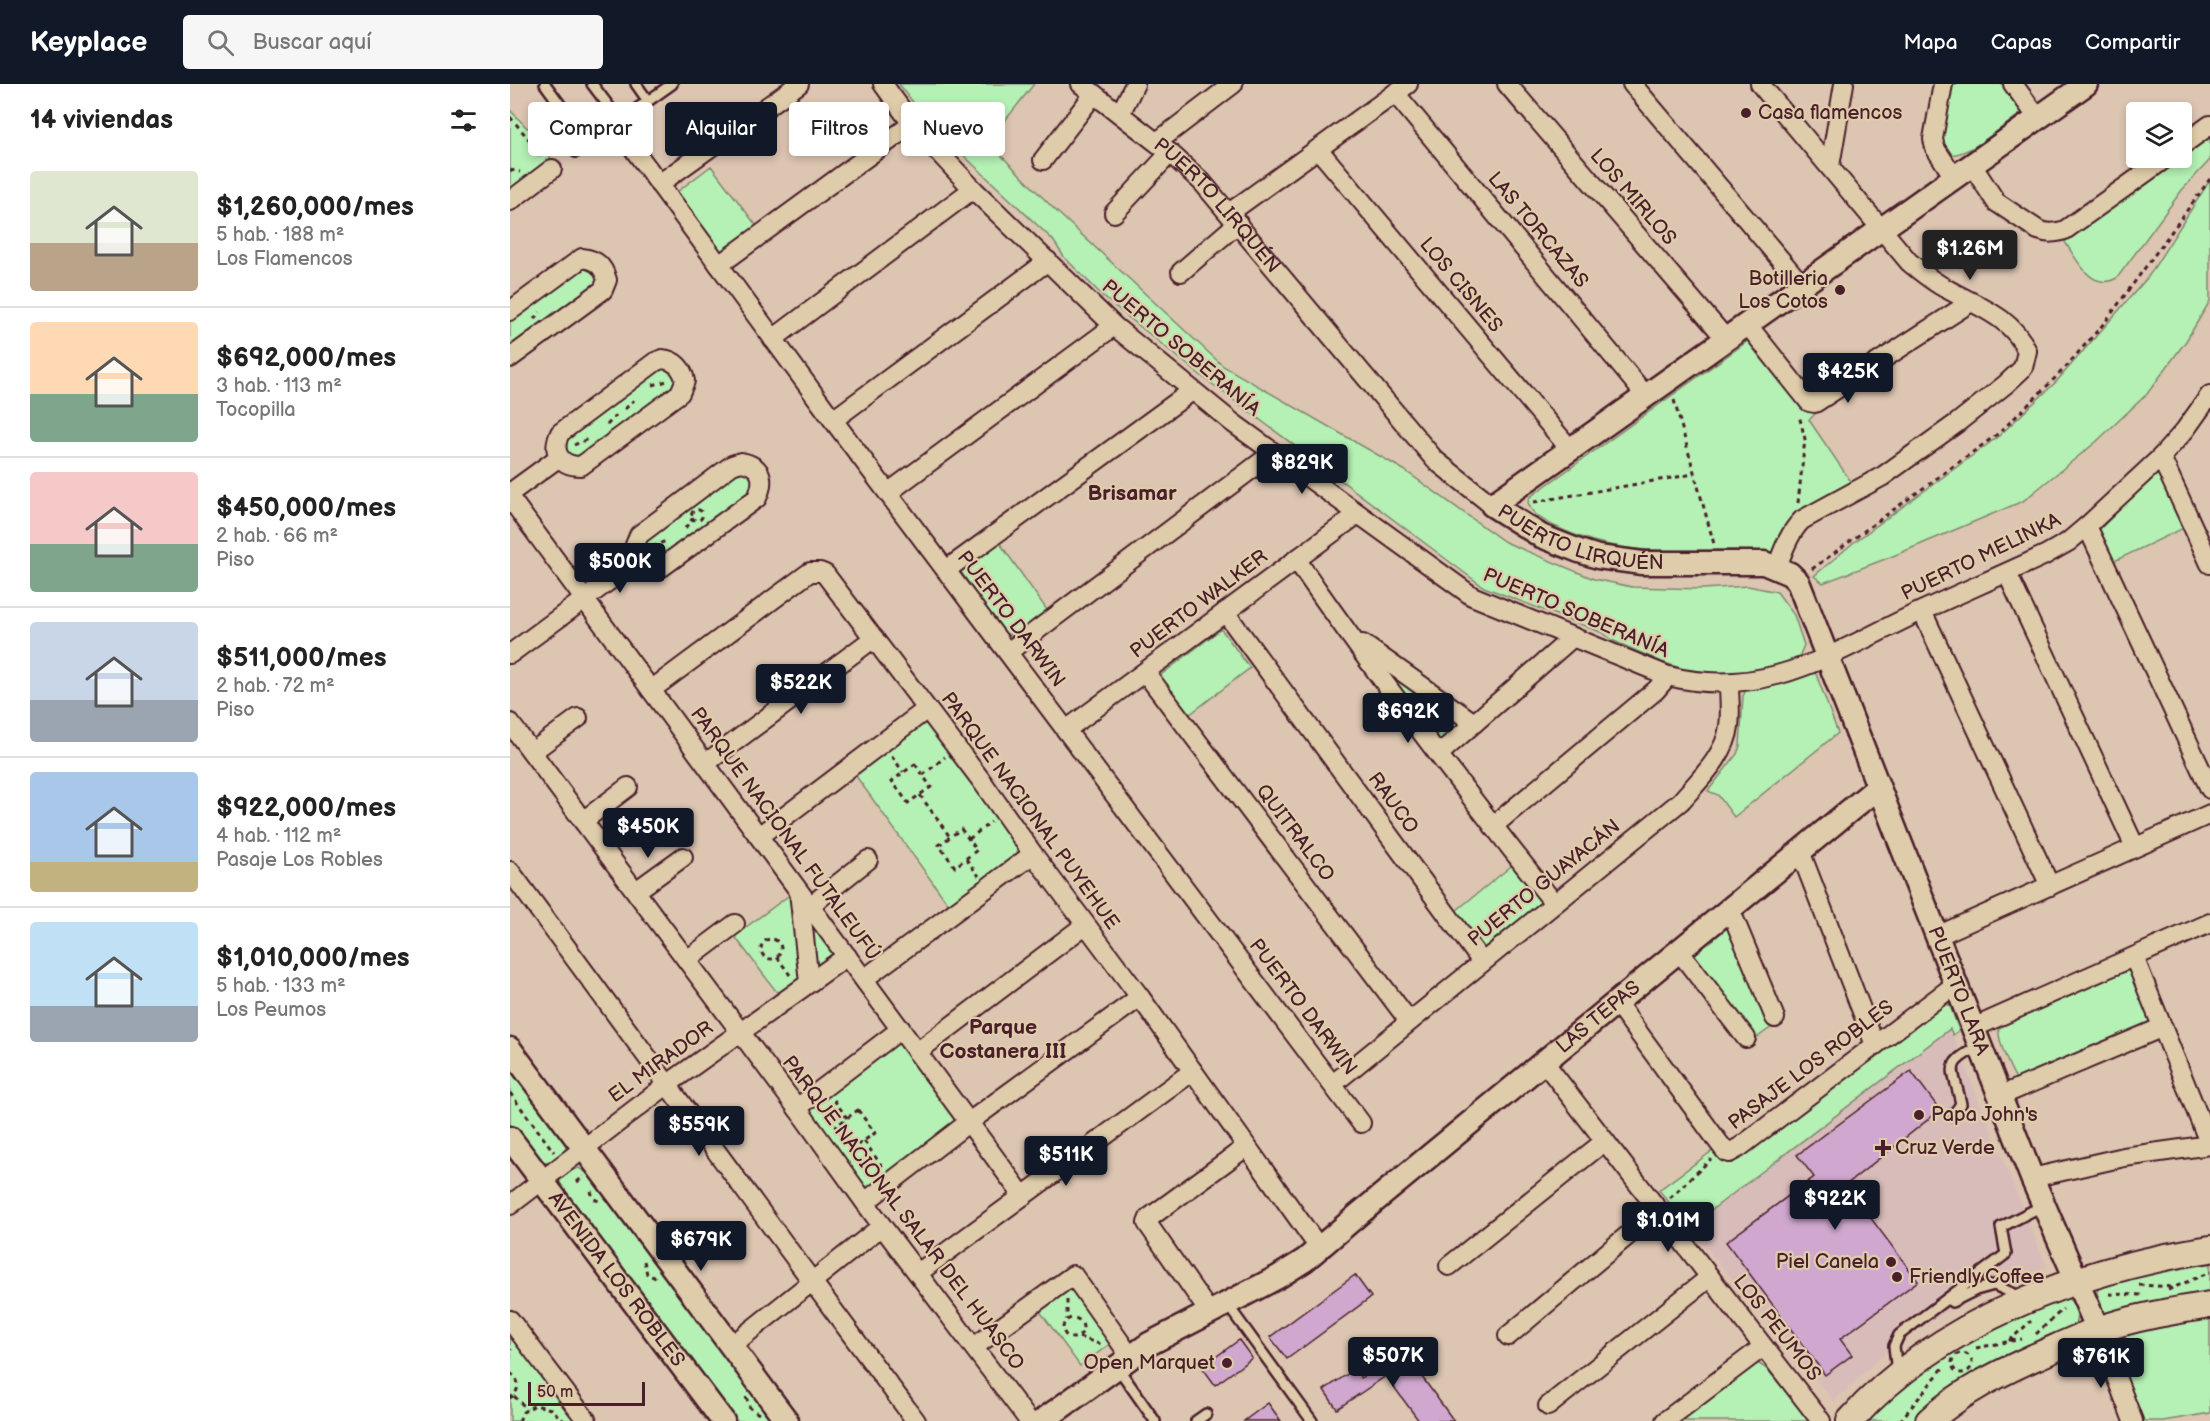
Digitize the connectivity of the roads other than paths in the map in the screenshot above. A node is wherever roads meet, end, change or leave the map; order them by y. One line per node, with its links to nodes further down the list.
1 (545, 84): 19 (lane)
2 (592, 84): 20 (lane)
3 (636, 84): 18 (lane)
4 (672, 84): 18 (lane)
5 (799, 84): 36 (street)
6 (883, 84): 21 (street, PUERTO SOBERANÍA)
7 (1135, 84): 22 (street)
8 (1233, 84): 27 (street)
9 (1507, 84): 51 (street, LOS MIRLOS)
10 (1632, 84): 45 (street)
11 (1760, 84): 33 (street)
12 (1844, 84): 33 (street)
13 (1943, 84): 35 (street)
14 (2013, 84): 23 (street)
15 (2086, 84): 23 (street)
16 (1087, 89): 22 (street, PUERTO LIRQUÉN); 31 (street)
17 (1401, 89): 28 (street); 55 (street, LAS TORCAZAS)
18 (648, 101)
19 (558, 102)
20 (604, 102)
21 (901, 109)
22 (1120, 114): 27 (street, PUERTO LIRQUÉN)
23 (2038, 118): 35 (street)
24 (2210, 126): 26 (street)
25 (901, 132): 43 (street)
26 (2192, 138)
27 (1163, 148): 39 (street); 40 (street, PUERTO LIRQUÉN)
28 (1317, 149): 40 (street); 57 (street, LOS CISNES)
29 (639, 156): 36 (street, PUERTO DARWIN)
30 (942, 156): 37 (street, PUERTO SOBERANÍA)
31 (1043, 160)
32 (545, 166): 38 (street)
33 (1830, 166): 41 (street)
34 (2152, 168): 35 (street)
35 (1963, 171): 41 (street)
36 (659, 184): 43 (street, PUERTO DARWIN)
37 (973, 189): 42 (street, PUERTO SOBERANÍA); 50 (street)
38 (510, 201)
39 (1114, 213)
40 (1233, 218): 44 (street); 63 (street, PUERTO LIRQUÉN)
41 (1882, 229): 45 (street); 46 (street)
42 (1048, 261): 49 (street, PUERTO SOBERANÍA); 56 (street)
43 (719, 265): 50 (street, PUERTO DARWIN)
44 (1181, 272)
45 (1802, 285): 48 (street)
46 (1971, 302): 48 (street); 69 (street)
47 (510, 311): 52 (street)
48 (1748, 324): 51 (street)
49 (1114, 326): 53 (street, PUERTO SOBERANÍA); 61 (street)
50 (773, 339): 56 (street, PUERTO DARWIN)
51 (1726, 339): 55 (street)
52 (510, 358)
53 (1192, 390): 58 (street, PUERTO SOBERANÍA); 70 (street)
54 (2210, 395): 60 (street, PUERTO MELINKA)
55 (1646, 396): 57 (street)
56 (833, 420): 61 (street, PUERTO DARWIN)
57 (1570, 449): 63 (street)
58 (1273, 453): 64 (street, PUERTO SOBERANÍA); 78 (street)
59 (557, 455): 59 (street); 62 (street)
60 (2161, 457): 65 (street, PUERTO MELINKA); 68 (street)
61 (888, 492): 70 (street, PUERTO DARWIN)
62 (510, 496): 72 (street, PARQUE NACIONAL FUTALEUFÚ)
63 (1492, 505): 69 (street, PUERTO LIRQUÉN)
64 (1358, 514): 67 (street, PUERTO WALKER); 76 (street, PUERTO SOBERANÍA)
65 (2087, 526): 71 (street, PUERTO MELINKA); 95 (street)
66 (635, 558): 66 (street); 72 (street)
67 (1296, 559): 74 (street, PUERTO WALKER); 75 (street)
68 (2210, 564)
69 (1778, 567): 80 (street, PUERTO LARA)
70 (946, 570): 78 (street, PUERTO DARWIN)
71 (2007, 573): 73 (street, PUERTO MELINKA); 100 (street)
72 (584, 598): 79 (street); 84 (street, PARQUE NACIONAL FUTALEUFÚ)
73 (1922, 611): 80 (street, PUERTO MELINKA); 106 (street)
74 (1225, 612): 81 (street, PUERTO WALKER); 120 (street, RAUCO)
75 (1347, 632): 88 (street); 91 (street)
76 (1573, 637): 82 (street, PUERTO SOBERANÍA); 88 (street)
77 (874, 638): 84 (street, PARQUE NACIONAL PUYEHUE); 85 (street, PARQUE NACIONAL PUYEHUE); 92 (street)
78 (1008, 652): 89 (street, PUERTO DARWIN)
79 (510, 654)
80 (1828, 656): 83 (street, PUERTO SOBERANÍA); 94 (street, PUERTO LARA)
81 (1145, 672): 89 (street, PUERTO WALKER); 127 (street, QUITRALCO)
82 (1668, 676): 83 (street, PUERTO SOBERANÍA); 98 (street)
83 (1729, 683): 109 (street, PUERTO GUAYACÁN)
84 (651, 690): 92 (street, PARQUE NACIONAL FUTALEUFÚ)
85 (927, 709): 99 (street); 102 (street, PARQUE NACIONAL PUYEHUE)
86 (578, 718): 90 (street)
87 (510, 723): 90 (street, PARQUE NACIONAL SALAR DEL HUASCO)
88 (1474, 723): 91 (street)
89 (1066, 729): 139 (street, PUERTO DARWIN)
90 (532, 752): 97 (street, PARQUE NACIONAL SALAR DEL HUASCO)
91 (1439, 754): 98 (street)
92 (706, 764): 99 (street, PARQUE NACIONAL FUTALEUFÚ)
93 (628, 787): 97 (street)
94 (1877, 788): 101 (street, LAS TEPAS); 115 (street, PUERTO LARA)
95 (2210, 789)
96 (2210, 814): 100 (street)
97 (583, 821): 108 (street, PARQUE NACIONAL SALAR DEL HUASCO)
98 (1493, 826): 109 (street)
99 (759, 836): 107 (street, PARQUE NACIONAL FUTALEUFÚ)
100 (2135, 848): 106 (street)
101 (1800, 851): 111 (street, LAS TEPAS); 133 (street)
102 (1033, 854): 114 (street, PARQUE NACIONAL PUYEHUE); 121 (street)
103 (683, 856): 108 (street)
104 (868, 860): 110 (street)
105 (510, 871): 138 (street)
106 (2050, 886): 115 (street)
107 (798, 890): 110 (street, PARQUE NACIONAL FUTALEUFÚ); 123 (street)
108 (636, 891): 119 (street, PARQUE NACIONAL SALAR DEL HUASCO)
109 (1554, 903): 120 (street, PUERTO GUAYACÁN)
110 (810, 906): 117 (street, PARQUE NACIONAL FUTALEUFÚ)
111 (1730, 909): 116 (street, LAS TEPAS); 126 (street)
112 (2210, 923): 118 (street)
113 (735, 924): 119 (street)
114 (1085, 925): 124 (street, PARQUE NACIONAL PUYEHUE); 135 (street)
115 (1937, 936): 122 (street, PUERTO LARA)
116 (1679, 951): 125 (street, LAS TEPAS); 132 (street)
117 (847, 956): 121 (street, PARQUE NACIONAL FUTALEUFÚ); 123 (street, EL MIRADOR)
118 (2134, 957): 128 (street); 131 (street)
119 (687, 960): 130 (street, PARQUE NACIONAL SALAR DEL HUASCO)
120 (1482, 962): 127 (street, PUERTO GUAYACÁN)
121 (864, 979): 129 (street, PARQUE NACIONAL FUTALEUFÚ)
122 (1956, 984): 131 (street, PUERTO LARA); 133 (street, PASAJE LOS ROBLES)
123 (805, 986): 130 (street, EL MIRADOR)
124 (1140, 997): 137 (street, PARQUE NACIONAL PUYEHUE); 143 (street)
125 (1617, 1002): 133 (street, PASAJE LOS ROBLES); 136 (street, LAS TEPAS)
126 (1775, 1018)
127 (1409, 1021): 139 (street, PUERTO GUAYACÁN)
128 (2163, 1027): 140 (street); 147 (street)
129 (901, 1029): 135 (street, PARQUE NACIONAL FUTALEUFÚ); 141 (street)
130 (741, 1032): 138 (street, EL MIRADOR); 141 (street, PARQUE NACIONAL SALAR DEL HUASCO)
131 (1977, 1037): 140 (street, PUERTO LARA); 142 (lane)
132 (1746, 1038)
133 (1875, 1046)
134 (510, 1049): 148 (street)
135 (917, 1052): 143 (street, PARQUE NACIONAL FUTALEUFÚ)
136 (1544, 1062): 146 (street, LOS PEUMOS); 158 (street, LAS TEPAS)
137 (1193, 1071): 149 (street, PARQUE NACIONAL PUYEHUE); 152 (street)
138 (668, 1084): 148 (street, EL MIRADOR); 164 (street)
139 (1332, 1084): 144 (street, PUERTO DARWIN)
140 (2000, 1096): 150 (street, PUERTO LARA)
141 (797, 1108): 153 (street, PARQUE NACIONAL SALAR DEL HUASCO)
142 (1953, 1115)
143 (969, 1122): 152 (street, PARQUE NACIONAL FUTALEUFÚ); 153 (street)
144 (1361, 1123)
145 (510, 1138): 151 (street, AVENIDA LOS ROBLES)
146 (1605, 1141): 156 (street, LOS PEUMOS); 160 (street)
147 (2210, 1145): 150 (street)
148 (583, 1147): 151 (street, EL MIRADOR); 172 (street)
149 (1246, 1147): 158 (street, PARQUE NACIONAL PUYEHUE); 168 (street)
150 (2032, 1178): 155 (street, PUERTO LARA)
151 (541, 1180): 154 (street, EL MIRADOR); 181 (street, AVENIDA LOS ROBLES)
152 (1023, 1196): 161 (street)
153 (865, 1202): 157 (street, PARQUE NACIONAL SALAR DEL HUASCO)
154 (510, 1205)
155 (2044, 1205): 163 (street, PUERTO LARA); 166 (lane)
156 (1658, 1209): 162 (street, LOS PEUMOS); 171 (street)
157 (882, 1226): 161 (street, PARQUE NACIONAL SALAR DEL HUASCO); 164 (street)
158 (1320, 1249): 168 (street, LAS TEPAS)
159 (2210, 1249): 163 (main road)
160 (1449, 1266)
161 (918, 1273): 173 (street, PARQUE NACIONAL SALAR DEL HUASCO)
162 (1710, 1277): 174 (street, LOS PEUMOS); 177 (street)
163 (2078, 1281): 165 (main road); 170 (street, PUERTO LARA)
164 (812, 1283): 172 (street); 183 (street)
165 (2033, 1298): 166 (lane); 176 (main road)
166 (1943, 1303): 176 (lane)
167 (2210, 1305): 170 (main road)
168 (1218, 1308): 175 (street, LAS TEPAS); 188 (lane)
169 (512, 1326): 180 (street)
170 (2098, 1330): 191 (main road); 192 (street, PUERTO LARA)
171 (1508, 1336)
172 (731, 1346): 182 (street)
173 (974, 1347): 175 (street); 184 (street, PARQUE NACIONAL SALAR DEL HUASCO)
174 (1763, 1347): 179 (street); 189 (street, LOS PEUMOS)
175 (1119, 1357): 185 (street, LAS TEPAS); 186 (lane)
176 (1897, 1375): 190 (main road)
177 (1548, 1406)
178 (1206, 1414): 187 (lane)
179 (1668, 1420)
180 (587, 1421)
181 (723, 1421)
182 (787, 1421)
183 (916, 1421)
184 (1029, 1421)
185 (1042, 1421)
186 (1155, 1421)
187 (1196, 1421)
188 (1312, 1421)
189 (1821, 1421)
190 (1850, 1421)
191 (1929, 1421)
192 (2133, 1421)

